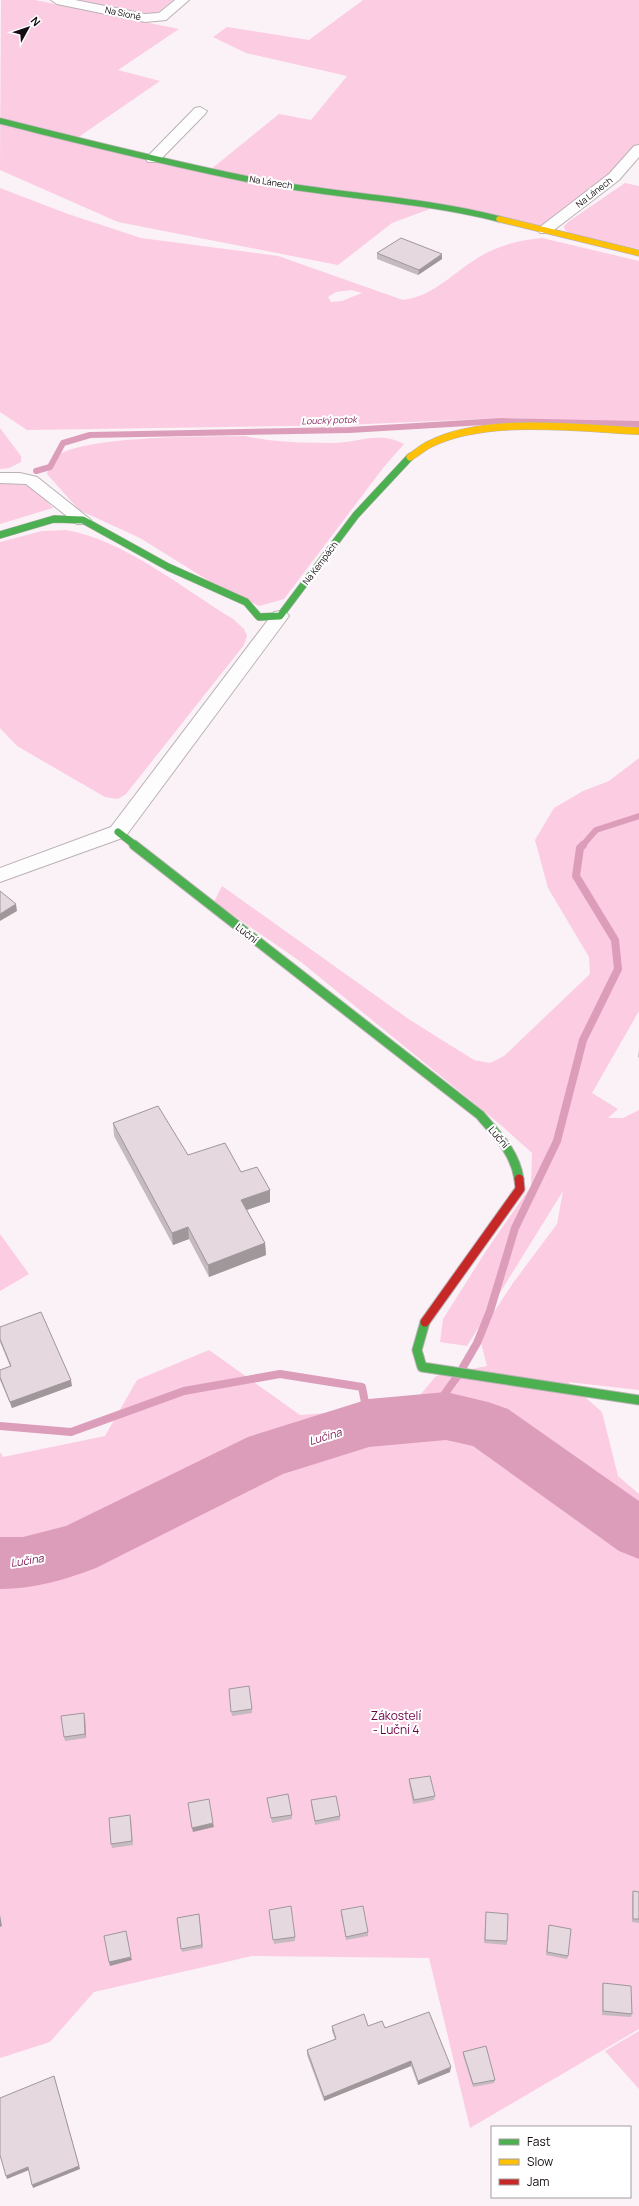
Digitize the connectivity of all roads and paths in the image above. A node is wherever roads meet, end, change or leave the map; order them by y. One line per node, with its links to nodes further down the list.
1 (57, 0): 2 (street, Na Sioně)
2 (183, 0)
3 (200, 111): 6 (street)
4 (0, 121): 6 (street, Na Lánech)
5 (639, 149): 7 (street, Na Lánech)
6 (153, 159): 7 (street, Na Lánech)
7 (545, 230): 8 (street, Na Lánech)
8 (639, 253)
9 (639, 431): 13 (street, Na Kempách)
10 (0, 478): 11 (street)
11 (83, 520): 12 (street); 13 (street)
12 (0, 535)
13 (280, 616): 14 (street)
14 (118, 832): 15 (street); 16 (street, Luční)
15 (0, 875)
16 (639, 1400)

